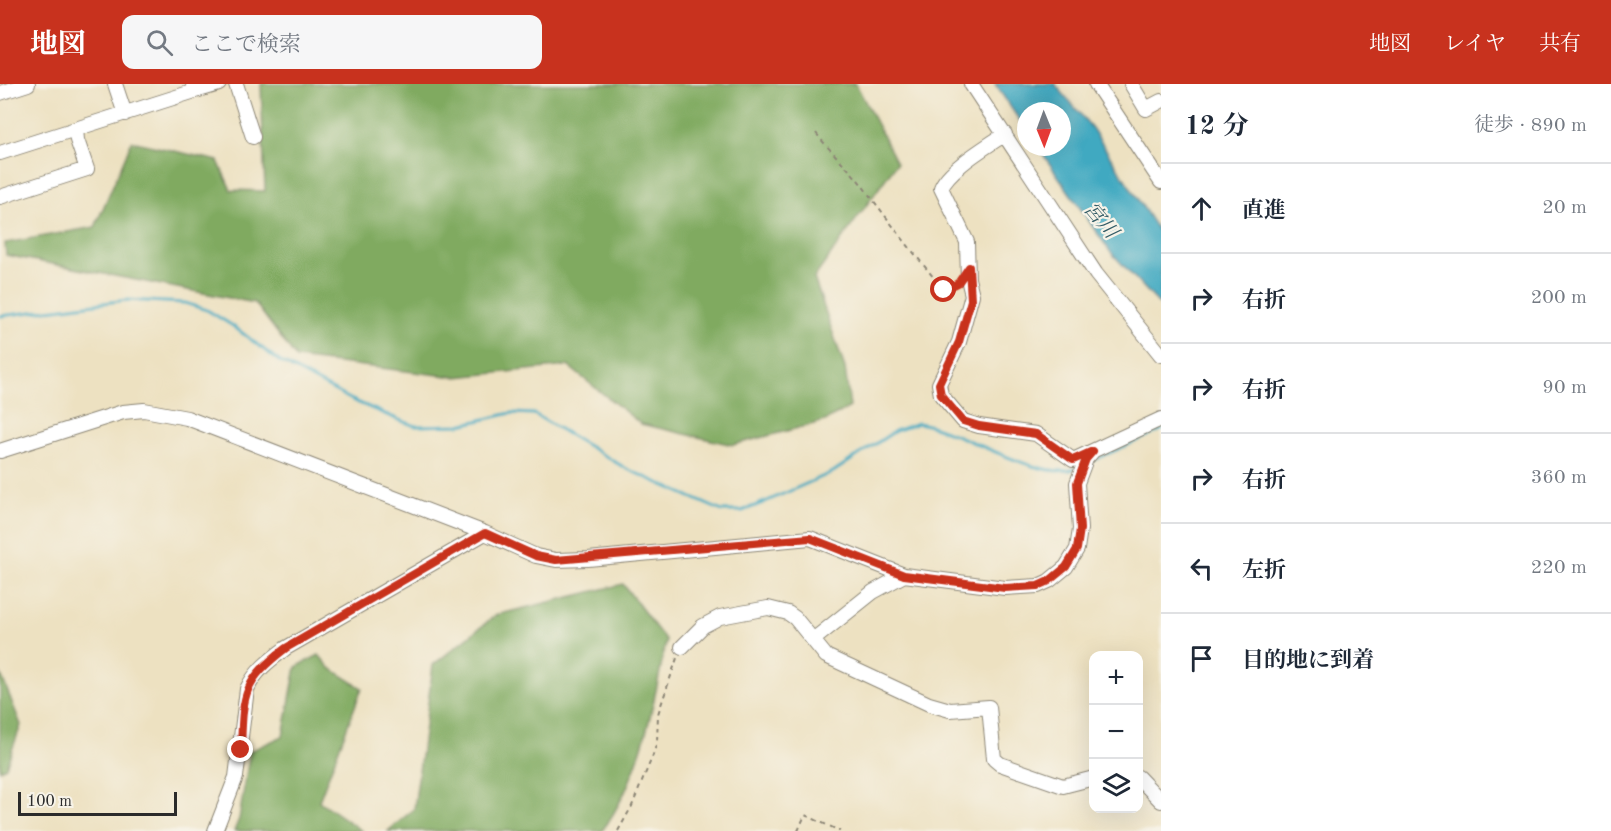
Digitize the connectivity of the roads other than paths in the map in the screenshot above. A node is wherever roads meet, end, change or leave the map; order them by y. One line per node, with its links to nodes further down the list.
1 (28, 84): 9 (street)
2 (115, 84): 11 (street)
3 (219, 84): 8 (street)
4 (236, 84): 14 (street)
5 (971, 84): 13 (street)
6 (1096, 84): 16 (street)
7 (1131, 84): 10 (street)
8 (194, 88): 11 (street)
9 (0, 93)
10 (1161, 101)
11 (125, 114): 12 (street)
12 (76, 129): 15 (street); 17 (street)
13 (1005, 134): 18 (street); 21 (street)
14 (253, 137)
15 (0, 153)
16 (1161, 182)
17 (0, 196)
18 (1161, 355)
19 (1161, 419): 21 (street)
20 (0, 451): 22 (street)
21 (1090, 454): 23 (street)
22 (485, 533): 23 (street); 29 (street)
23 (904, 575): 24 (street)
24 (813, 640): 25 (street); 26 (street)
25 (682, 647)
26 (1089, 779)
27 (1143, 782): 28 (street)
28 (1161, 801)
29 (215, 831)

